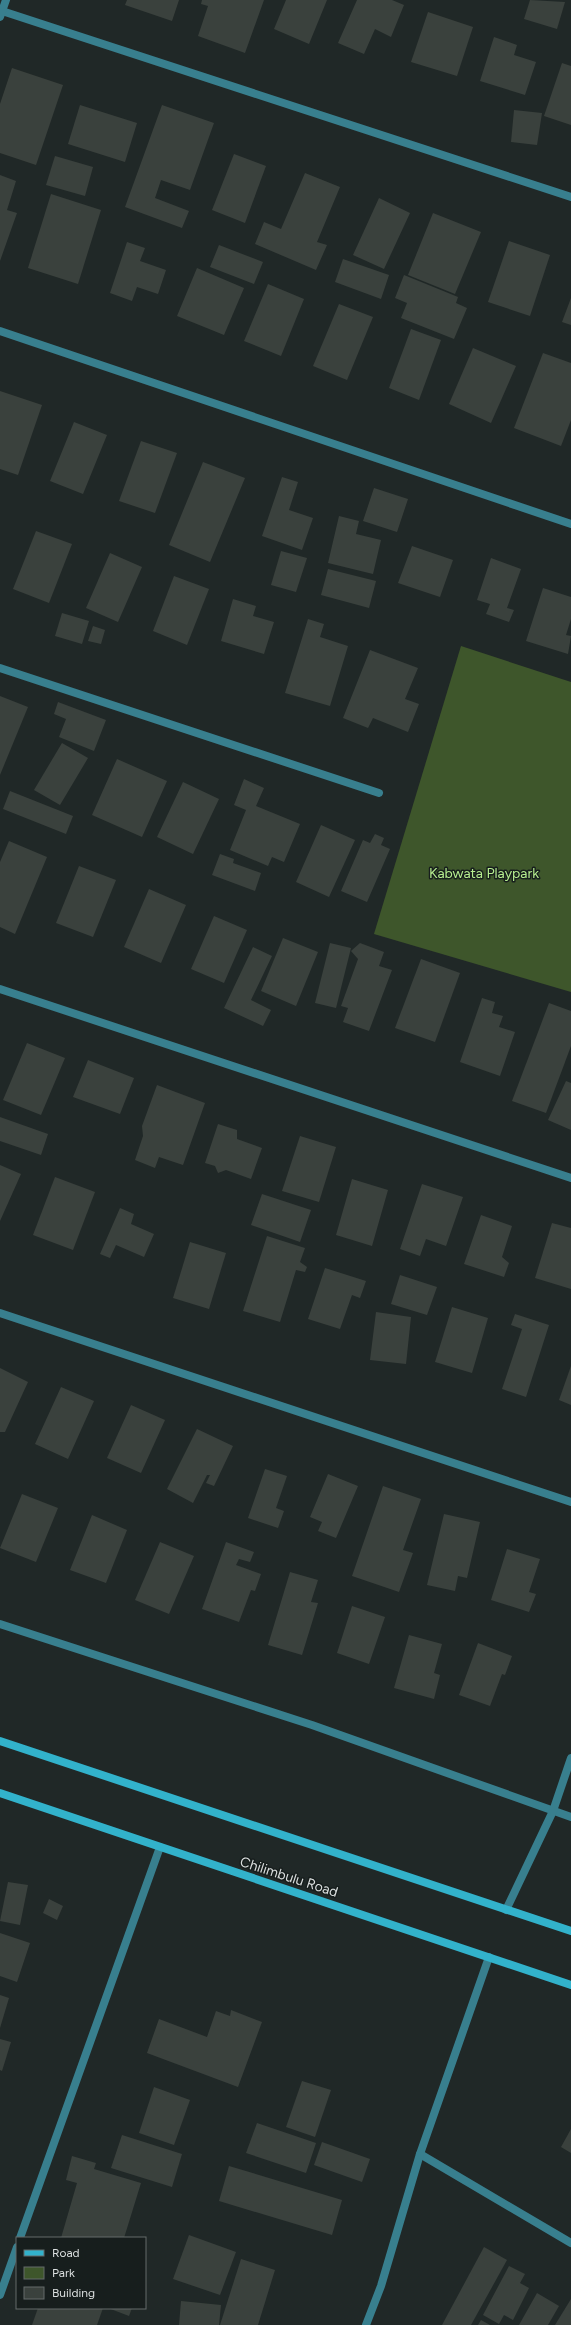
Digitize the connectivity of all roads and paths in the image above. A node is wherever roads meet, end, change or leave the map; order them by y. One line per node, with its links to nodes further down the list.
1 (6, 0): 2 (street)
2 (1, 14): 3 (street)
3 (571, 197)
4 (0, 331): 5 (street)
5 (571, 524)
6 (0, 668): 7 (street)
7 (379, 793)
8 (0, 989): 9 (street)
9 (571, 1178)
10 (0, 1313): 11 (street)
11 (571, 1502)
12 (0, 1624): 16 (street)
13 (0, 1741): 19 (main road)
14 (571, 1758): 16 (street)
15 (0, 1793): 18 (main road, Chilimbulu Road)
16 (552, 1811): 17 (street); 19 (street)
17 (571, 1817)
18 (160, 1847): 21 (main road, Chilimbulu Road); 24 (street)
19 (506, 1910): 20 (main road)
20 (571, 1931)
21 (489, 1957): 22 (main road, Chilimbulu Road); 23 (street)
22 (571, 1985)
23 (420, 2154): 25 (street); 28 (street)
24 (20, 2237)
25 (571, 2243)
26 (16, 2250): 27 (street)
27 (0, 2295)
28 (366, 2325)

